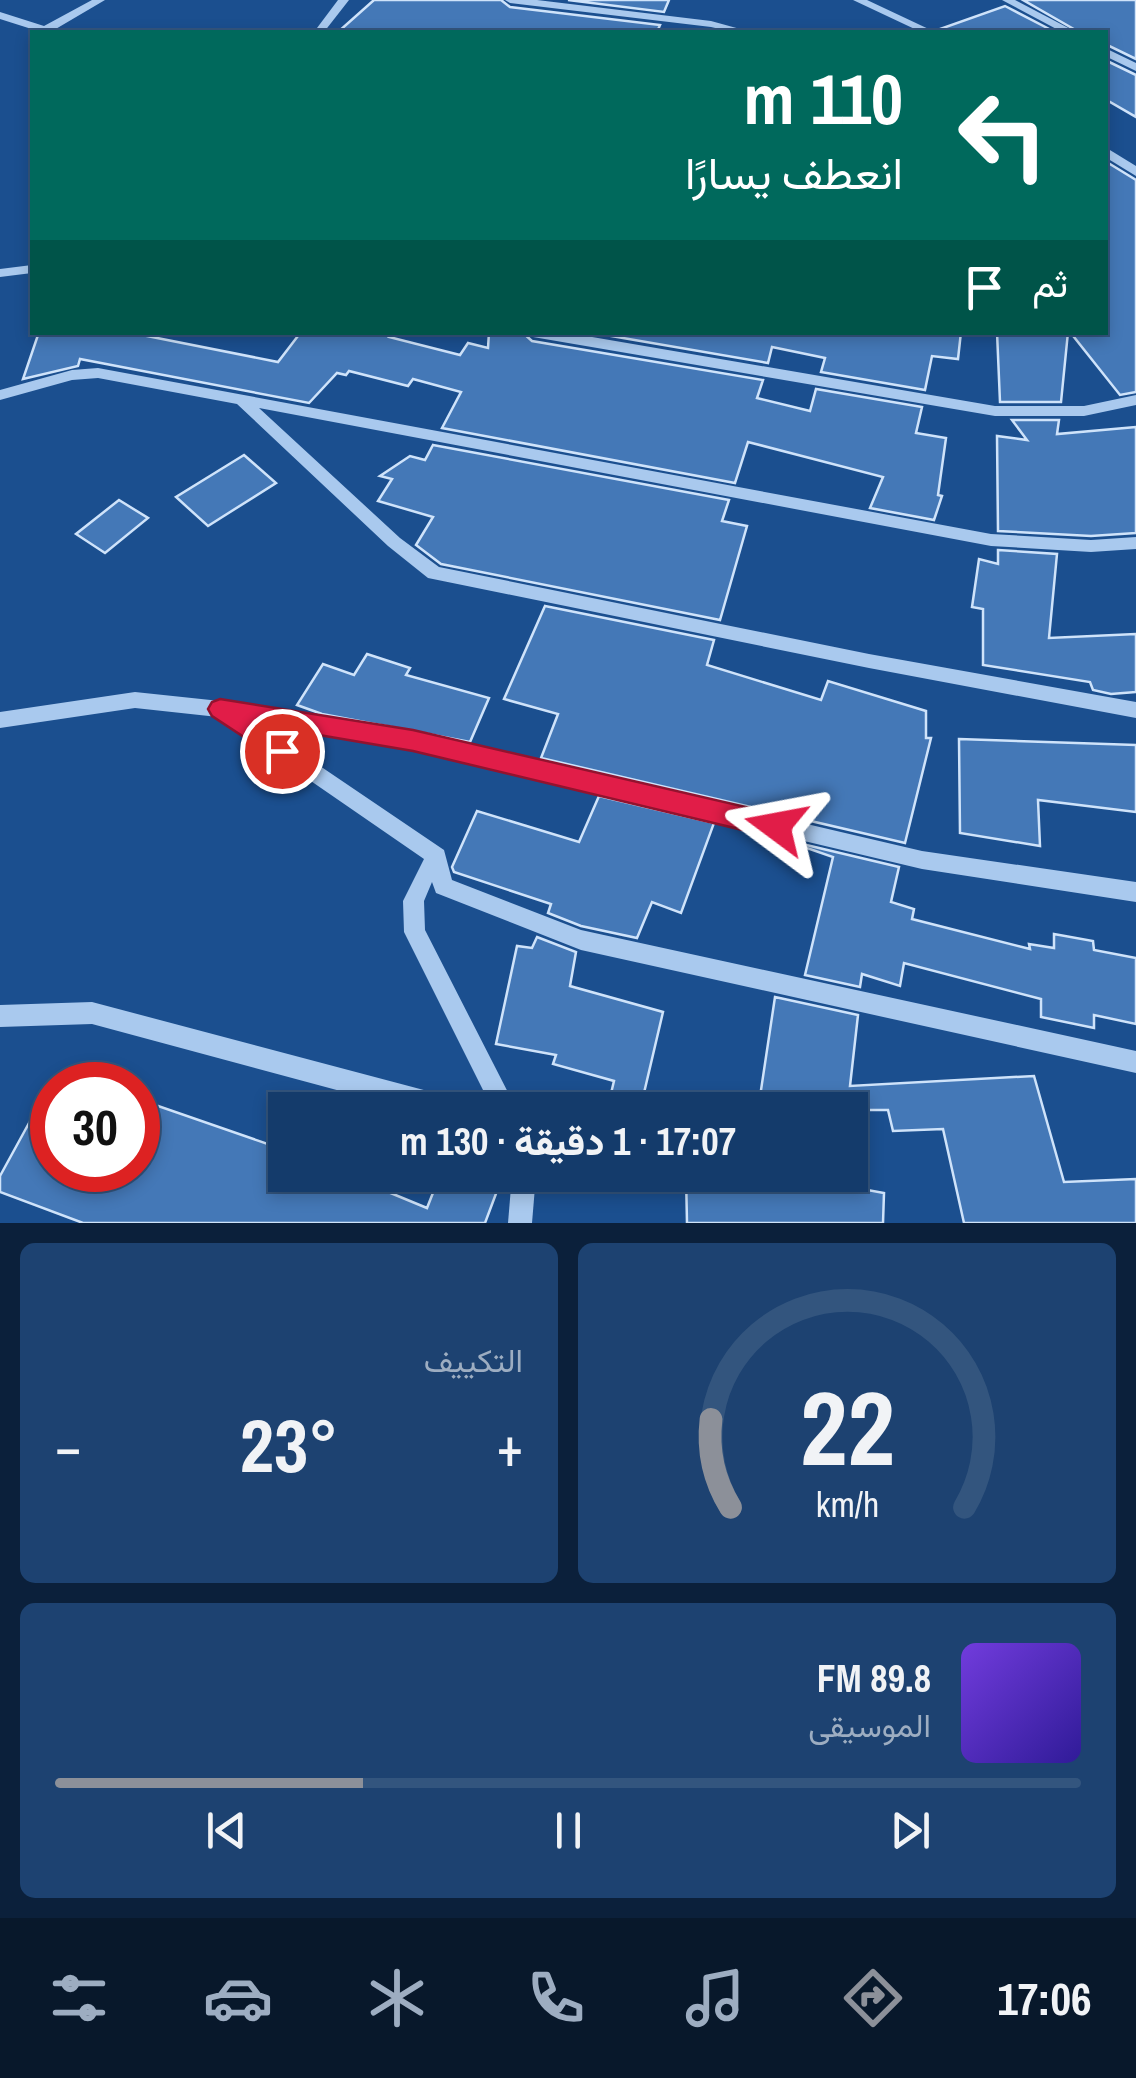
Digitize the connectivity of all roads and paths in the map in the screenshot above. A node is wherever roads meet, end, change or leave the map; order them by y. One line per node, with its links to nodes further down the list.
1 (100, 0): 8 (street)
2 (344, 0): 9 (street)
3 (510, 0): 10 (street)
4 (858, 0): 11 (street)
5 (1008, 0): 12 (street)
6 (0, 15): 7 (street)
7 (44, 30)
8 (49, 30)
9 (322, 30)
10 (736, 30)
11 (926, 30)
12 (1066, 30)
13 (1108, 53): 14 (street)
14 (1136, 68)
15 (1108, 153): 16 (street)
16 (1136, 172)
17 (30, 269): 18 (street)
18 (0, 273)
19 (552, 335): 21 (street)
20 (0, 395): 22 (street)
21 (1136, 400)
22 (243, 402): 23 (street); 25 (street)
23 (1136, 543)
24 (220, 709): 26 (street); 27 (street); 28 (street)
25 (1136, 710)
26 (0, 720)
27 (436, 857): 30 (street); 32 (street)
28 (1136, 892)
29 (0, 1016): 31 (street)
30 (1136, 1062)
31 (388, 1092)
32 (495, 1092)
33 (523, 1192): 34 (street)
34 (520, 1223)

